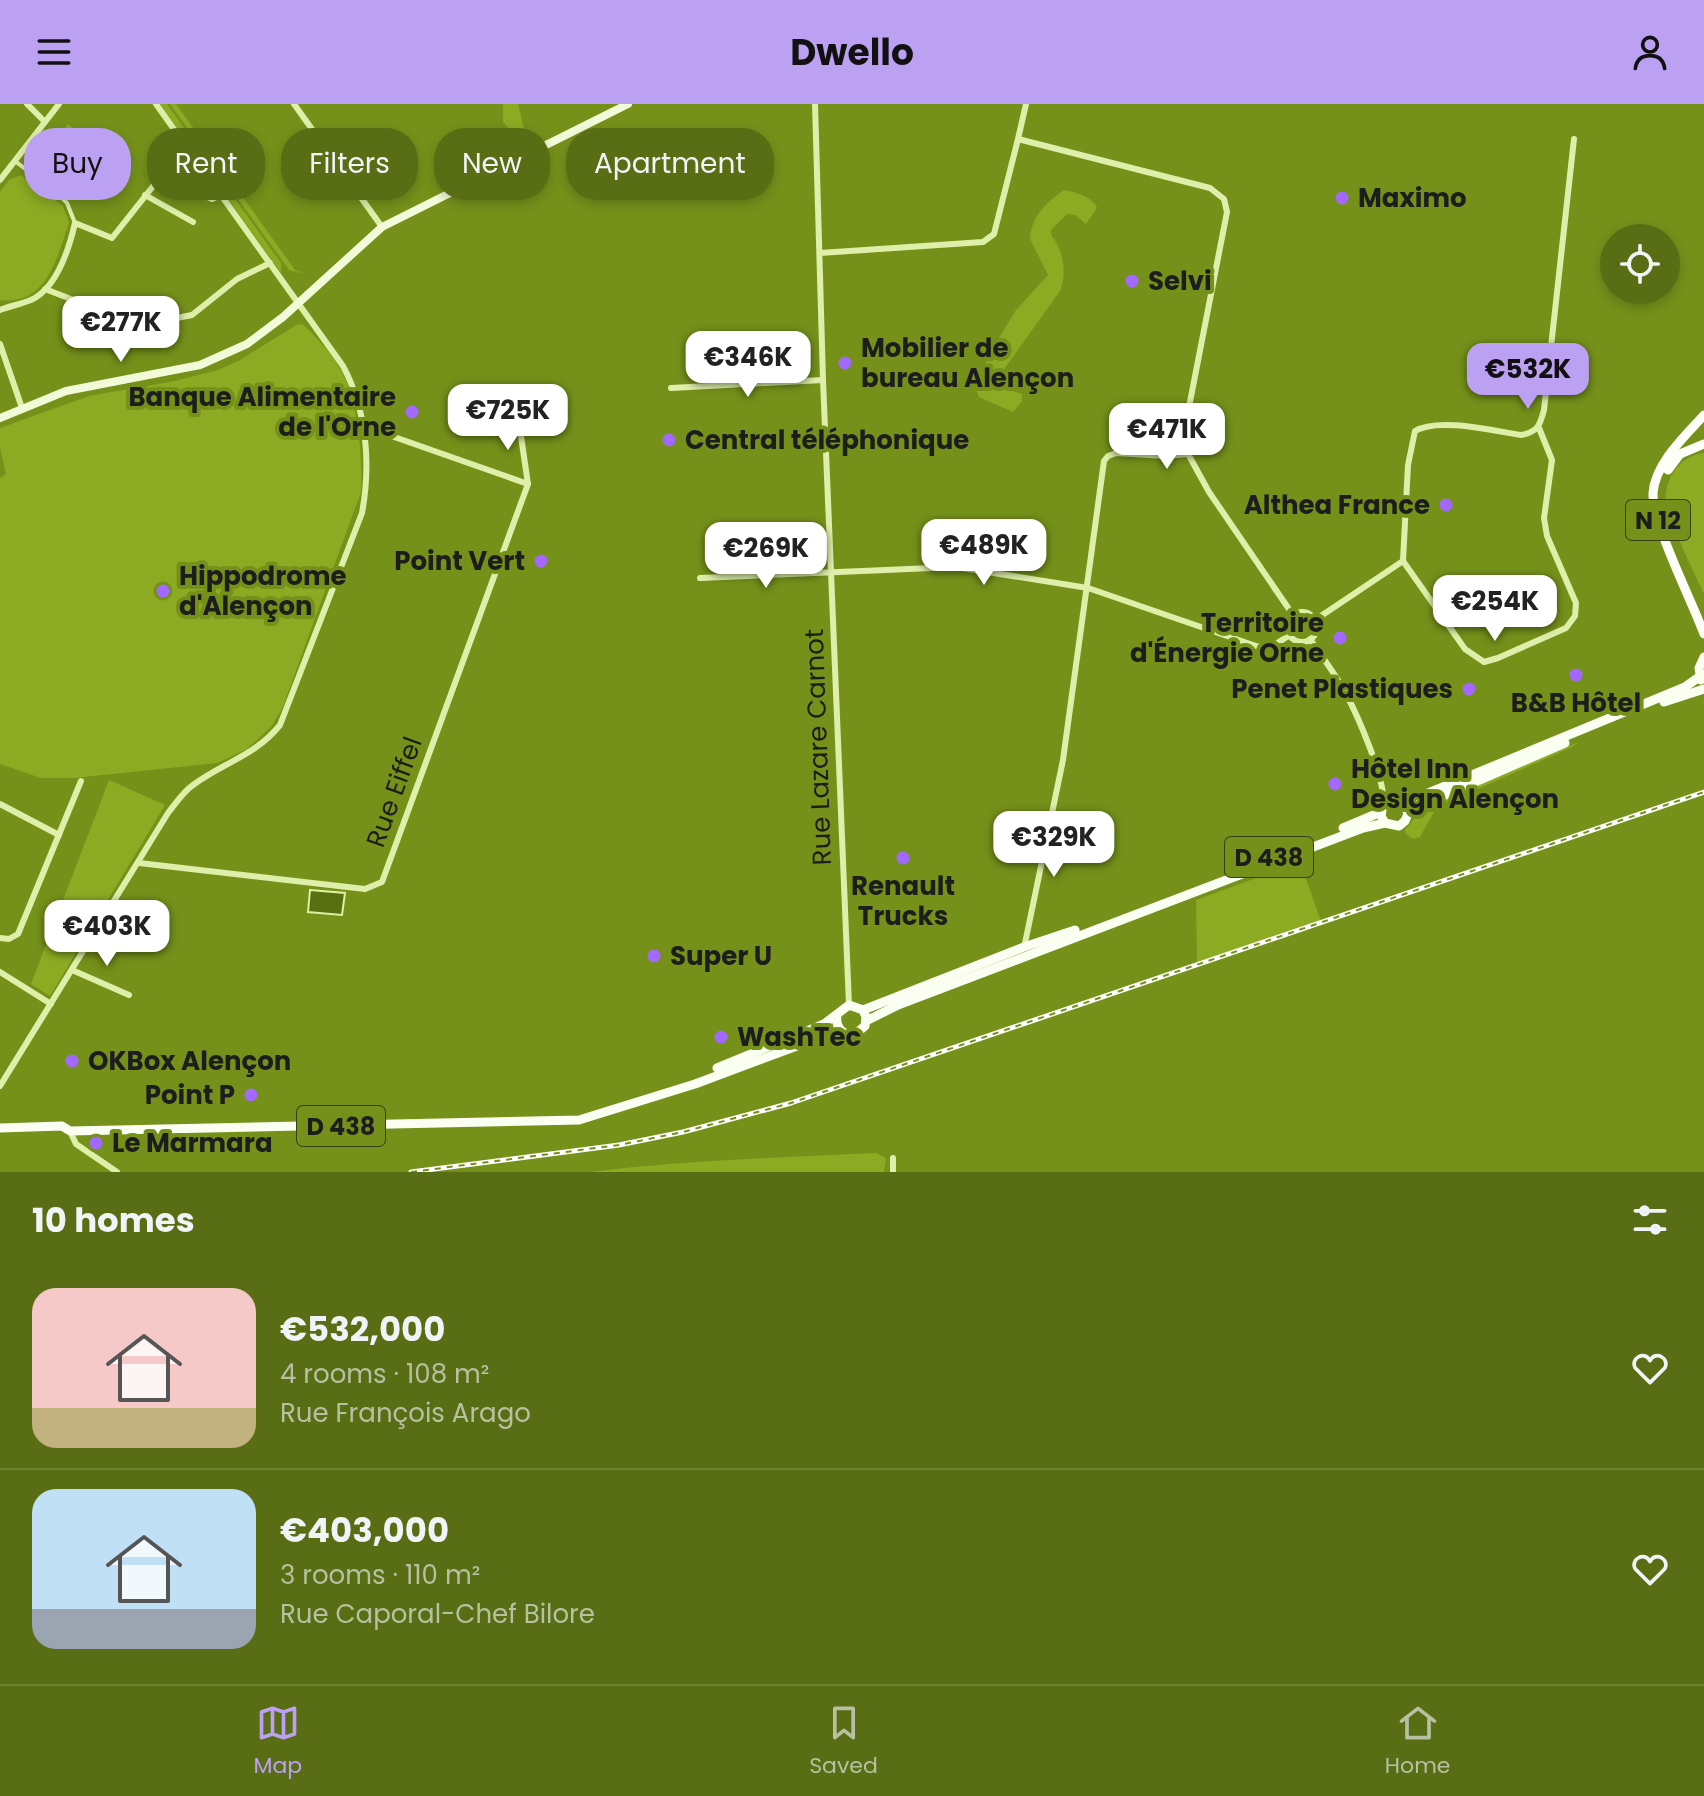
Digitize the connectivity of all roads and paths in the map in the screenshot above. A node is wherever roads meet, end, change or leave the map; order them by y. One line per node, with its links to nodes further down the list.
1 (27, 104): 8 (street)
2 (59, 104): 8 (street)
3 (156, 104): 9 (street)
4 (294, 104): 21 (street)
5 (628, 104): 21 (main road)
6 (815, 104): 22 (street, Rue Lazare Carnot)
7 (1026, 104): 10 (street)
8 (45, 122): 12 (street)
9 (173, 128)
10 (1018, 139): 22 (street); 36 (street)
11 (1574, 139): 35 (street)
12 (15, 161): 14 (street); 20 (street)
13 (0, 163): 14 (street)
14 (9, 168): 15 (street)
15 (0, 180)
16 (147, 193): 17 (street)
17 (145, 195): 19 (street); 20 (street)
18 (225, 200): 23 (street)
19 (193, 222)
20 (75, 223): 24 (street)
21 (382, 227): 25 (main road)
22 (820, 253): 28 (street, Rue Lazare Carnot)
23 (270, 263): 24 (street); 25 (street)
24 (45, 289): 26 (street)
25 (299, 303): 30 (main road); 34 (street)
26 (0, 310)
27 (0, 344): 30 (street)
28 (823, 380): 29 (street); 42 (street, Rue Lazare Carnot)
29 (671, 388)
30 (22, 408): 33 (main road)
31 (1704, 415): 48 (highway, N 12)
32 (518, 416): 40 (street)
33 (0, 418)
34 (363, 426): 40 (street); 62 (street)
35 (1539, 428): 41 (street); 41 (street)
36 (1182, 443): 38 (street); 39 (street)
37 (1704, 444): 46 (highway, N 12)
38 (1148, 454): 39 (street); 44 (street)
39 (1186, 454): 45 (street)
40 (528, 484): 62 (street, Rue Eiffel)
41 (1403, 561): 47 (street)
42 (831, 573): 43 (street); 44 (street); 70 (street, Rue Lazare Carnot)
43 (700, 578)
44 (1088, 588): 49 (street); 65 (street)
45 (1293, 615): 47 (street); 49 (street)
46 (1704, 618)
47 (1315, 620): 50 (street)
48 (1704, 634)
49 (1290, 635): 50 (street)
50 (1310, 639): 55 (street)
51 (1704, 657): 52 (main road)
52 (1699, 677): 53 (main road); 56 (main road)
53 (1704, 688): 59 (main road)
54 (81, 781): 61 (street)
55 (1384, 788): 56 (street); 58 (street)
56 (1400, 801): 58 (main road); 59 (main road)
57 (0, 804): 61 (street)
58 (1382, 808): 60 (main road); 63 (main road, D 438)
59 (1408, 814): 60 (main road)
60 (1385, 823): 63 (main road, D 438)
61 (59, 835): 64 (street)
62 (139, 863): 66 (street)
63 (1089, 929): 65 (main road, D 438)
64 (0, 938)
65 (1026, 951): 71 (main road, D 438); 73 (main road, D 438)
66 (72, 970): 68 (street); 69 (street)
67 (0, 972): 69 (street)
68 (129, 995)
69 (51, 1004): 75 (street)
70 (849, 1005): 71 (main road); 72 (main road)
71 (863, 1010): 73 (main road)
72 (837, 1015): 74 (main road); 76 (main road, D 438)
73 (866, 1021): 74 (main road)
74 (840, 1030): 76 (main road, D 438)
75 (0, 1086)
76 (610, 1112): 78 (main road, D 438)
77 (0, 1128): 78 (main road)
78 (70, 1131): 80 (street)
79 (893, 1158): 81 (street)
80 (117, 1172)
81 (893, 1172)

